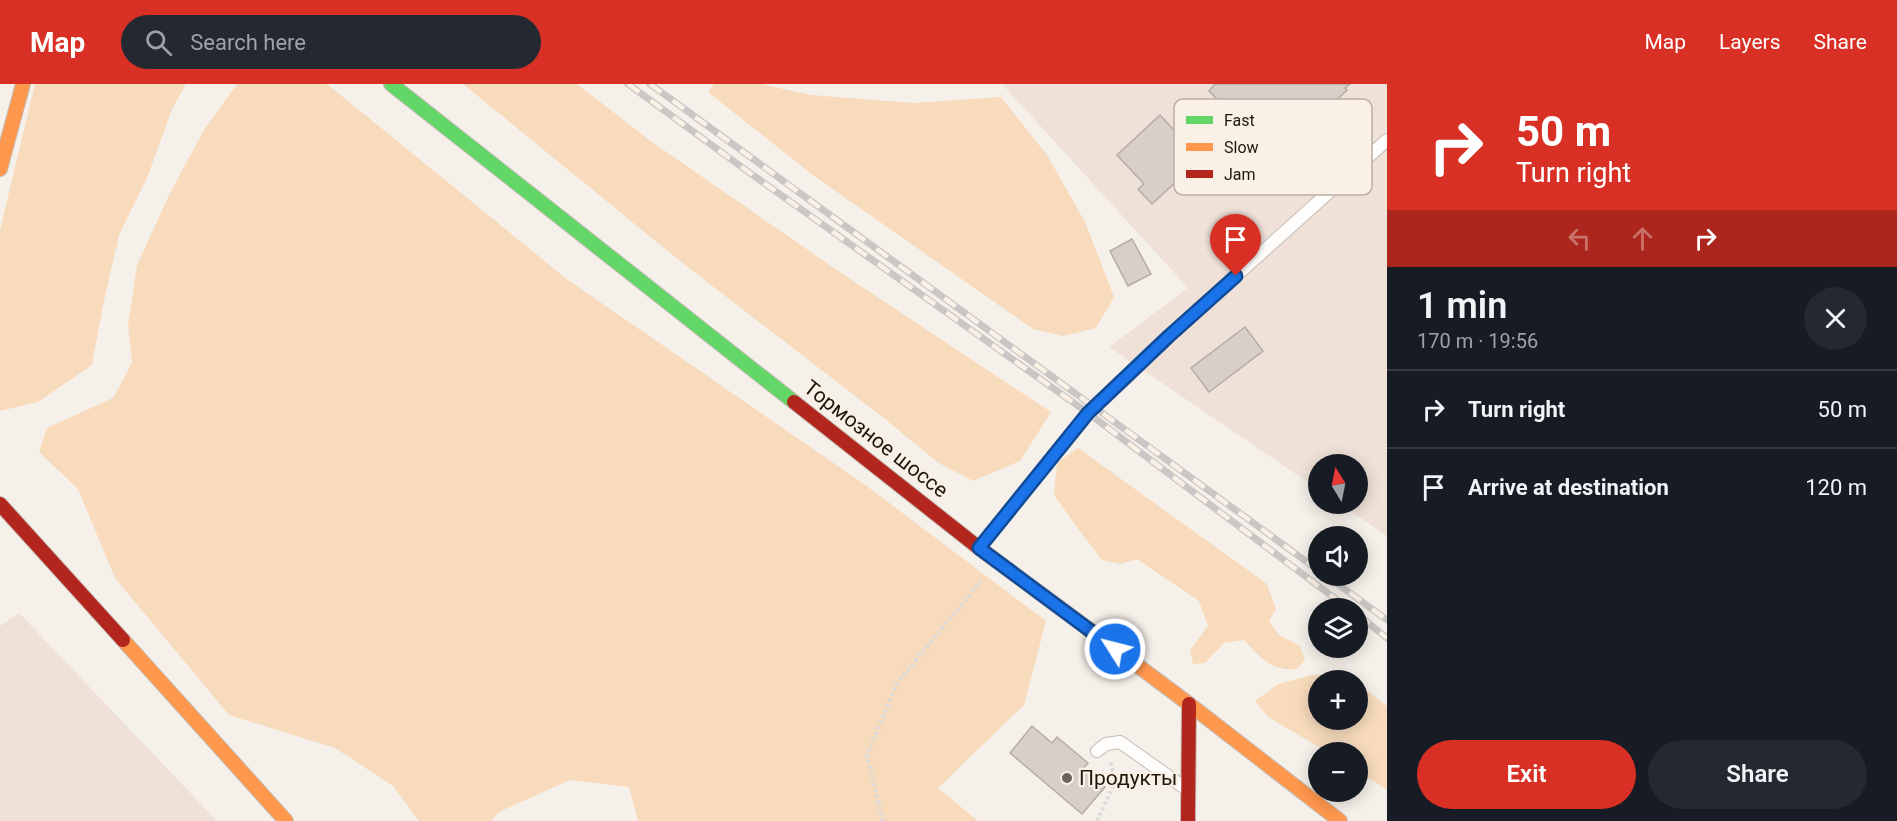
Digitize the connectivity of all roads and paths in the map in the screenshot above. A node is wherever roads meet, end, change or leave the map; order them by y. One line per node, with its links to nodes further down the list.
1 (22, 84): 5 (street)
2 (391, 84): 8 (street, Тормозное шоссе)
3 (1387, 140): 4 (lane)
4 (1372, 153)
5 (0, 169)
6 (1326, 195): 8 (lane)
7 (0, 504): 13 (street)
8 (979, 548): 9 (street, Тормозное шоссе)
9 (997, 561): 10 (street, Тормозное шоссе); 14 (path)
10 (1189, 704): 12 (street); 17 (street, Тормозное шоссе)
11 (1102, 748): 12 (lane); 15 (path)
12 (1188, 790): 16 (street)
13 (286, 821)
14 (883, 821)
15 (1097, 821)
16 (1188, 821)
17 (1340, 821)

